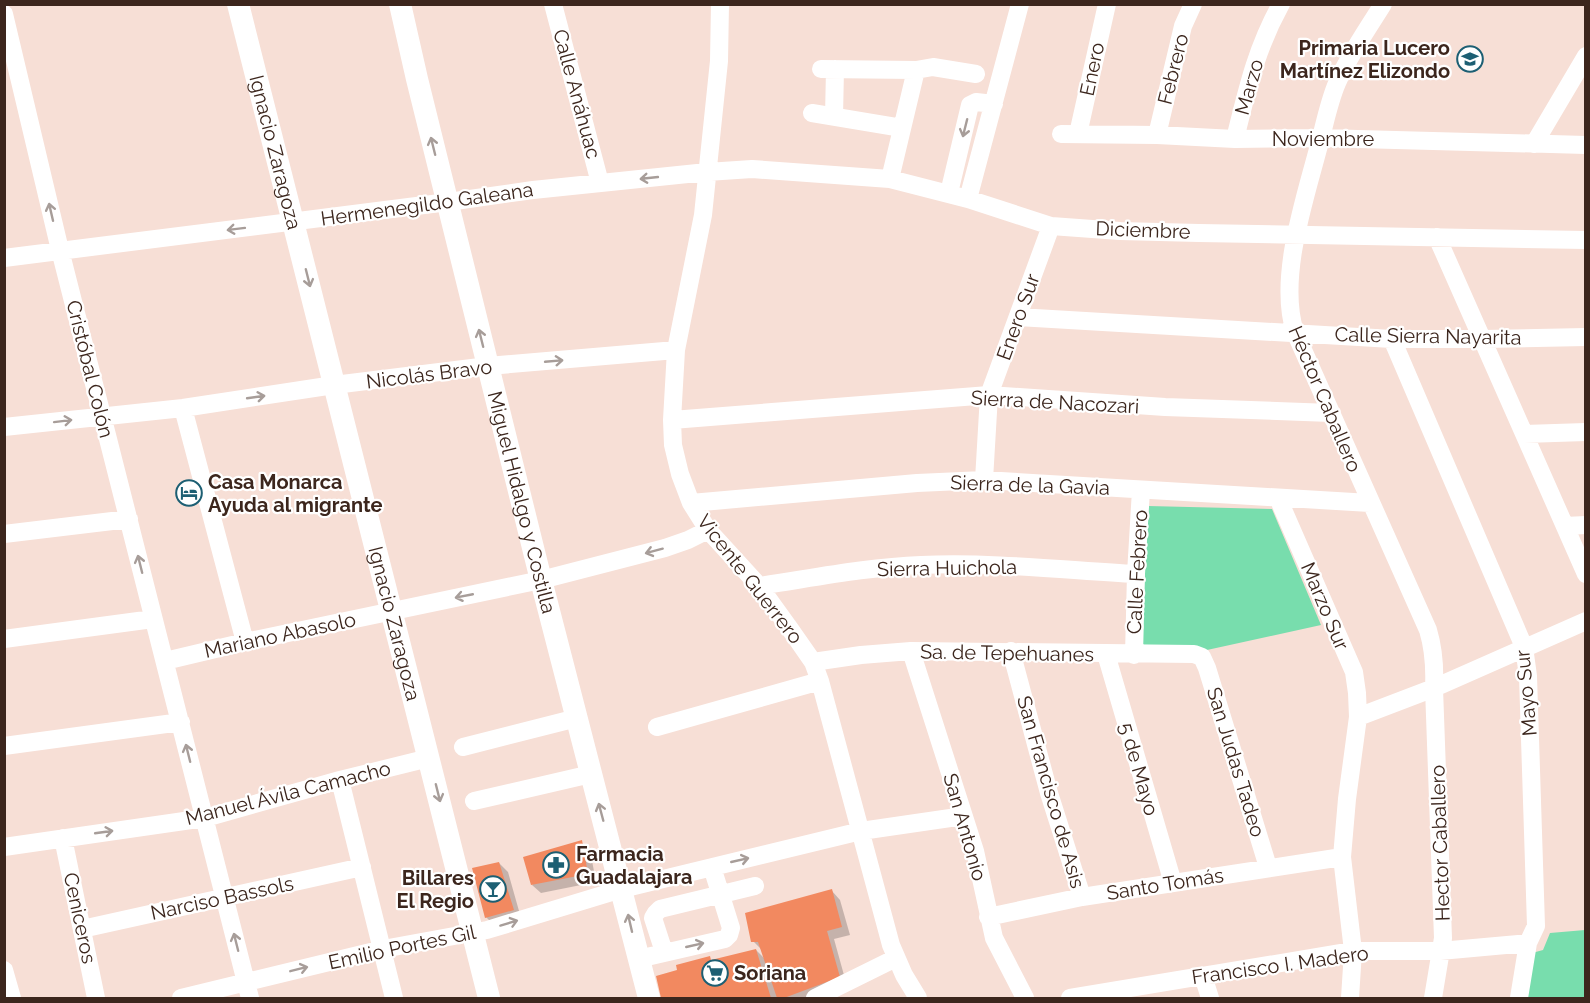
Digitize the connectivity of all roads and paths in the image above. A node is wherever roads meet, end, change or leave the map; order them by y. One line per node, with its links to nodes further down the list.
1 (238, 4): 31 (main road, Ignacio Zaragoza)
2 (400, 4): 30 (main road, Miguel Hidalgo y Costilla, one-way to 2)
3 (553, 4): 27 (street, Calle Anáhuac)
4 (720, 4): 25 (street, Vicente Guerrero)
5 (1020, 4): 15 (street)
6 (1107, 4): 19 (street, Enero)
7 (1193, 4): 20 (street, Febrero)
8 (1281, 4): 22 (street, Marzo)
9 (1383, 4): 21 (street, Héctor Caballero)
10 (4, 14): 12 (street, Cristóbal Colón)
11 (1586, 56): 23 (street)
12 (10, 64): 36 (street, Cristóbal Colón, one-way to 12)
13 (916, 70): 14 (street); 17 (street); 18 (street)
14 (976, 74)
15 (994, 104): 28 (street, one-way to 28); 29 (street)
16 (812, 113): 17 (street)
17 (834, 117): 18 (street)
18 (902, 128): 26 (street)
19 (1069, 134): 20 (street, Noviembre)
20 (1157, 135): 22 (street, Noviembre)
21 (1321, 138): 22 (street, Noviembre); 23 (street, Noviembre); 33 (street, Héctor Caballero)
22 (1235, 139)
23 (1534, 144): 24 (street, Noviembre)
24 (1586, 145)
25 (707, 172): 26 (street, Diciembre); 27 (street, Hermenegildo Galeana, one-way to 27); 43 (street, Vicente Guerrero)
26 (890, 179): 28 (street, Diciembre)
27 (600, 183): 30 (street, Hermenegildo Galeana)
28 (949, 193): 29 (street, Diciembre)
29 (968, 199): 32 (street, Diciembre)
30 (448, 202): 31 (street, Hermenegildo Galeana); 44 (main road, Miguel Hidalgo y Costilla, one-way to 30)
31 (294, 222): 36 (street, Hermenegildo Galeana, one-way to 36); 45 (main road, Ignacio Zaragoza, one-way to 45)
32 (1051, 226): 33 (street, Diciembre); 38 (street, Enero Sur)
33 (1296, 233): 34 (street, Diciembre); 39 (street, Héctor Caballero)
34 (1437, 237): 35 (street, Diciembre); 42 (street)
35 (1586, 240)
36 (60, 250): 37 (street, Hermenegildo Galeana); 49 (street, Cristóbal Colón)
37 (4, 258)
38 (1018, 317): 39 (street, Calle Sierra Nayarita); 46 (street, Enero Sur)
39 (1295, 332): 41 (street, Calle Sierra Nayarita); 48 (street, Héctor Caballero)
40 (1586, 337): 42 (street, Calle Sierra Nayarita)
41 (1392, 339): 42 (street, Calle Sierra Nayarita); 73 (street, Mayo Sur)
42 (1483, 339): 53 (street)
43 (676, 350): 44 (street, Nicolás Bravo, one-way to 43); 50 (street, Vicente Guerrero)
44 (488, 366): 45 (street, Nicolás Bravo); 66 (main road, Miguel Hidalgo y Costilla)
45 (334, 385): 47 (street, Nicolás Bravo, one-way to 45); 68 (main road, Ignacio Zaragoza)
46 (989, 395): 48 (street, Sierra de Nacozari); 50 (street, Sierra de Nacozari); 54 (street, Enero Sur)
47 (183, 408): 49 (street, Nicolás Bravo); 72 (street)
48 (1331, 413): 58 (street, Héctor Caballero)
49 (102, 416): 51 (street, Nicolás Bravo, one-way to 49); 59 (street, Cristóbal Colón)
50 (672, 420): 57 (street, Vicente Guerrero)
51 (4, 427)
52 (1586, 432): 53 (street)
53 (1524, 434): 61 (street)
54 (984, 480): 55 (street, Sierra de la Gavia); 57 (street, Sierra de la Gavia)
55 (1142, 490): 56 (street, Sierra de la Gavia); 64 (street, Calle Febrero)
56 (1278, 498): 58 (street, Sierra de la Gavia); 83 (street, Marzo Sur)
57 (691, 503): 62 (street, Vicente Guerrero)
58 (1370, 503): 82 (street, Héctor Caballero)
59 (129, 519): 63 (street); 69 (street, Cristóbal Colón, one-way to 59)
60 (1586, 525): 61 (street)
61 (1565, 526): 65 (street)
62 (708, 530): 66 (street, Mariano Abasolo, one-way to 66); 67 (street, Vicente Guerrero)
63 (4, 534)
64 (1136, 574): 67 (street, Sierra Huichola); 77 (street, Calle Febrero)
65 (1586, 574)
66 (542, 580): 68 (street, Mariano Abasolo, one-way to 68); 84 (main road, Miguel Hidalgo y Costilla)
67 (759, 586): 80 (street, Vicente Guerrero)
68 (391, 611): 72 (street, Mariano Abasolo); 89 (main road, Ignacio Zaragoza)
69 (153, 619): 71 (street); 79 (street, Cristóbal Colón)
70 (1586, 621): 73 (street)
71 (4, 639)
72 (245, 642): 79 (street, Mariano Abasolo)
73 (1524, 647): 82 (street); 111 (street, Mayo Sur)
74 (911, 651): 75 (street, Sa. de Tepehuanes); 80 (street, Sa. de Tepehuanes); 93 (street, San Antonio)
75 (1011, 651): 76 (street, Sa. de Tepehuanes); 107 (street, San Francisco de Asis)
76 (1106, 654): 77 (street, Sa. de Tepehuanes); 102 (street, 5 de Mayo)
77 (1134, 655): 78 (street, Sa. de Tepehuanes)
78 (1202, 657): 101 (street, San Judas Tadeo)
79 (165, 661): 85 (street, Cristóbal Colón)
80 (813, 662): 81 (street, Vicente Guerrero)
81 (820, 681): 86 (street); 95 (street, Vicente Guerrero)
82 (1434, 688): 83 (street); 114 (street, Hector Caballero)
83 (1358, 717): 98 (street, Marzo Sur)
84 (577, 718): 88 (street); 90 (main road, Miguel Hidalgo y Costilla)
85 (181, 722): 87 (street); 94 (street, Cristóbal Colón, one-way to 85)
86 (657, 727)
87 (4, 746)
88 (463, 747)
89 (429, 758): 91 (street, Manuel Ávila Camacho); 110 (main road, Ignacio Zaragoza, one-way to 110)
90 (591, 774): 92 (street); 104 (main road, Miguel Hidalgo y Costilla, one-way to 90)
91 (340, 780): 94 (street, Manuel Ávila Camacho); 99 (street)
92 (474, 801)
93 (964, 816): 95 (street, Emilio Portes Gil); 108 (street, San Antonio)
94 (205, 818): 96 (street, Manuel Ávila Camacho, one-way to 94); 106 (street, Cristóbal Colón)
95 (861, 831): 100 (street, Emilio Portes Gil, one-way to 95); 116 (street, Vicente Guerrero)
96 (63, 838): 97 (street, Manuel Ávila Camacho); 109 (street, Ceniceros)
97 (4, 847)
98 (1342, 857): 101 (street, Santo Tomás); 113 (street, Marzo Sur)
99 (362, 867): 106 (street, Narciso Bassols); 112 (street)
100 (712, 867): 104 (street, Emilio Portes Gil); 105 (street)
101 (1268, 867): 102 (street, Santo Tomás)
102 (1173, 883): 107 (street, Santo Tomás)
103 (755, 886): 105 (street)
104 (622, 889): 110 (street, Emilio Portes Gil, one-way to 104); 117 (main road, Miguel Hidalgo y Costilla, one-way to 104)
105 (720, 895): 115 (street); 115 (street, one-way to 105)
106 (224, 897): 109 (street, Narciso Bassols); 120 (street, Cristóbal Colón, one-way to 106)
107 (1082, 897): 108 (street, Santo Tomás)
108 (988, 916): 130 (street, San Antonio)
109 (82, 929): 123 (street, Ceniceros)
110 (472, 932): 112 (street, Emilio Portes Gil); 126 (main road, Ignacio Zaragoza)
111 (1528, 943): 114 (street, Francisco I. Madero); 135 (street, Mayo Sur)
112 (383, 949): 120 (street, Emilio Portes Gil, one-way to 112); 125 (street)
113 (1353, 951): 114 (street, Francisco I. Madero); 119 (street, Francisco I. Madero); 133 (street, Marzo Sur)
114 (1440, 951): 134 (street, Hector Caballero)
115 (664, 952): 117 (street)
116 (896, 958): 128 (street); 129 (street, Vicente Guerrero)
117 (638, 959): 127 (main road, Miguel Hidalgo y Costilla)
118 (4, 970): 122 (street)
119 (1203, 976): 121 (street, Francisco I. Madero); 132 (street)
120 (248, 990): 124 (street, Emilio Portes Gil)
121 (1110, 995): 131 (street, Francisco I. Madero)
122 (12, 999)
123 (96, 999)
124 (181, 999)
125 (394, 999)
126 (489, 999)
127 (649, 999)
128 (815, 999)
129 (918, 999)
130 (1025, 999)
131 (1070, 999)
132 (1210, 999)
133 (1350, 999)
134 (1433, 999)
135 (1519, 999)

